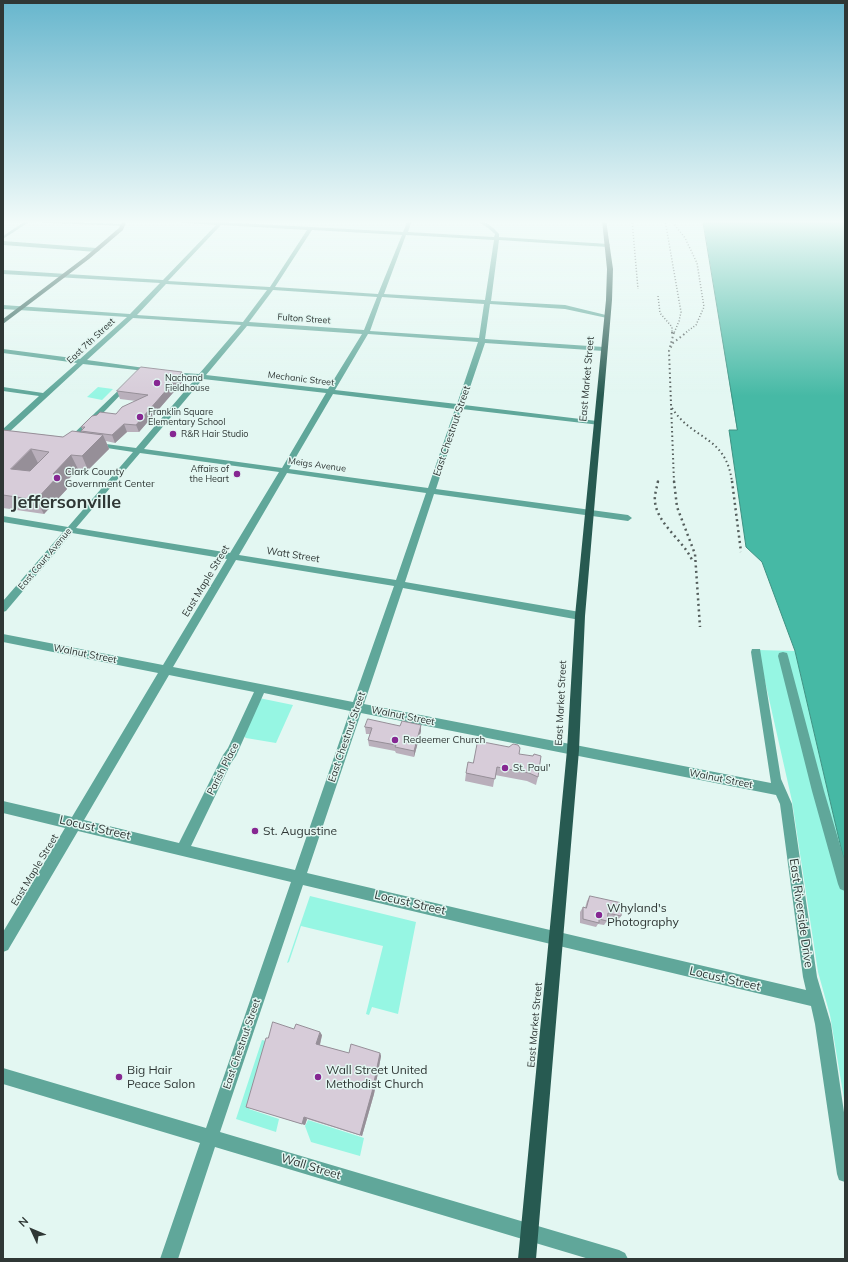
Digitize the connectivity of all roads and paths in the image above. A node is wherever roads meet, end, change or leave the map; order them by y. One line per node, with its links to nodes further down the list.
1 (61, 279): 13 (main road)
2 (106, 279): 8 (street)
3 (168, 279): 8 (street, East 7th Street)
4 (278, 279): 9 (street, East Court Avenue)
5 (386, 279): 10 (street, East Maple Street)
6 (491, 279): 11 (street, East Chestnut Street)
7 (609, 279): 14 (main road, East Market Street)
8 (164, 283): 9 (street); 15 (street, East 7th Street)
9 (271, 289): 10 (street); 17 (street, East Court Avenue)
10 (380, 295): 11 (street); 18 (street, East Maple Street)
11 (488, 303): 14 (street); 19 (street, East Chestnut Street)
12 (3, 308): 13 (street, Fulton Street)
13 (21, 309): 15 (street, Fulton Street); 16 (main road)
14 (607, 316): 20 (main road, East Market Street)
15 (131, 317): 17 (street, Fulton Street); 22 (street, East 7th Street)
16 (3, 322)
17 (245, 325): 18 (street, Fulton Street); 24 (street, East Court Avenue)
18 (366, 332): 19 (street, Fulton Street); 26 (street, East Maple Street)
19 (482, 341): 20 (street, Fulton Street); 28 (street, East Chestnut Street)
20 (604, 349): 29 (main road, East Market Street)
21 (3, 351): 22 (street, Mechanic Street)
22 (82, 362): 23 (street, Mechanic Street); 27 (street, East 7th Street)
23 (138, 375): 24 (street, Mechanic Street); 31 (street, Meigs Avenue)
24 (201, 376): 26 (street, Mechanic Street); 31 (street, East Court Avenue)
25 (3, 389): 27 (street)
26 (331, 392): 28 (street, Mechanic Street); 32 (street, East Maple Street)
27 (46, 395): 30 (street, East 7th Street)
28 (460, 407): 29 (street, Mechanic Street); 33 (street, East Chestnut Street)
29 (597, 423): 34 (main road, East Market Street)
30 (6, 432)
31 (138, 450): 32 (street, Meigs Avenue); 37 (street, East Court Avenue)
32 (284, 471): 33 (street, Meigs Avenue); 38 (street, East Maple Street)
33 (431, 491): 34 (street, Meigs Avenue); 39 (street, East Chestnut Street)
34 (590, 511): 35 (street, Meigs Avenue); 41 (main road, East Market Street)
35 (628, 518)
36 (3, 520): 37 (street, Watt Street)
37 (70, 530): 38 (street, Watt Street); 40 (street, East Court Avenue)
38 (233, 557): 39 (street, Watt Street); 45 (street, East Maple Street)
39 (400, 584): 41 (street, Watt Street); 47 (street, East Chestnut Street)
40 (3, 608)
41 (580, 616): 48 (main road, East Market Street)
42 (3, 638): 45 (street, Walnut Street)
43 (756, 652): 49 (street, East Riverside Drive)
44 (783, 656): 54 (street)
45 (166, 670): 46 (street, Walnut Street); 51 (street, East Maple Street)
46 (261, 688): 47 (street, Walnut Street); 52 (street, Parish Place)
47 (357, 707): 48 (street, Walnut Street); 53 (street, East Chestnut Street)
48 (573, 750): 49 (street, Walnut Street); 55 (main road, East Market Street)
49 (780, 790): 57 (street, East Riverside Drive)
50 (3, 806): 51 (street, Locust Street)
51 (75, 824): 52 (street, Locust Street); 56 (street, East Maple Street)
52 (183, 849): 53 (street, Locust Street)
53 (299, 877): 55 (street, Locust Street); 59 (street, East Chestnut Street)
54 (845, 884)
55 (557, 938): 57 (street, Locust Street); 61 (main road, East Market Street)
56 (3, 946)
57 (816, 1000): 60 (street, East Riverside Drive)
58 (3, 1076): 59 (street, Wall Street)
59 (211, 1137): 61 (street, Wall Street); 62 (street, East Chestnut Street)
60 (845, 1174)
61 (530, 1232): 63 (main road, East Market Street); 64 (street, Wall Street)
62 (169, 1259)
63 (527, 1259)
64 (619, 1259)

